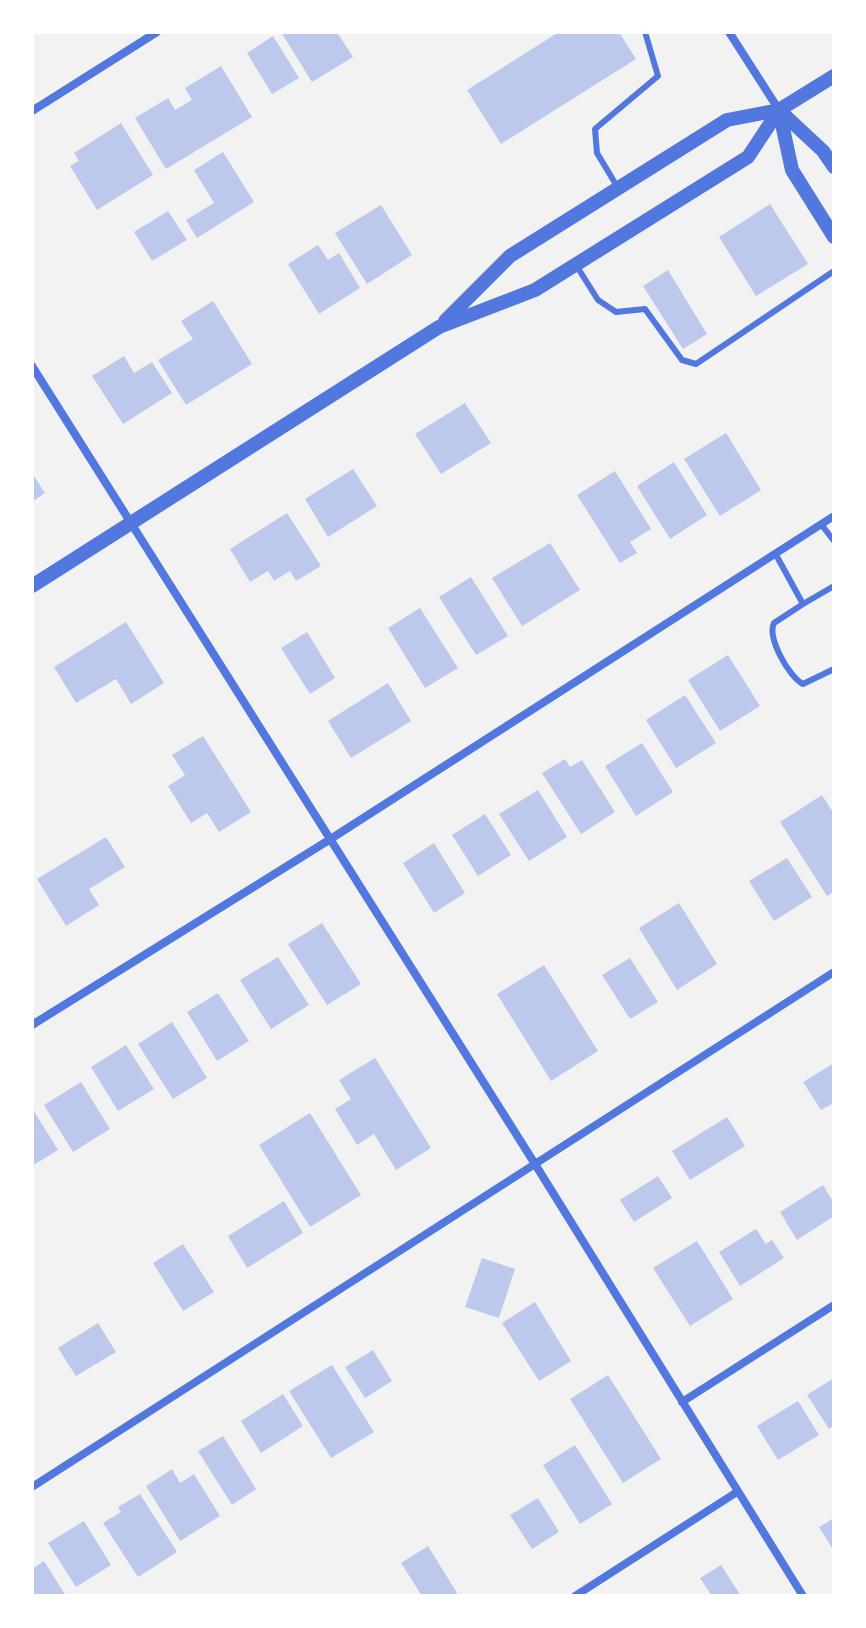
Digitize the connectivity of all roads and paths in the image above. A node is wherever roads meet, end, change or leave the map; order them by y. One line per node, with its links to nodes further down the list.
1 (157, 32): 6 (street)
2 (645, 32): 8 (lane)
3 (729, 32): 5 (street)
4 (834, 76): 5 (street)
5 (779, 110): 7 (street); 8 (street); 9 (street); 10 (street)
6 (32, 111)
7 (834, 167)
8 (618, 188): 12 (street)
9 (834, 237)
10 (575, 265): 11 (lane); 12 (street)
11 (834, 271)
12 (439, 327): 15 (street)
13 (32, 366): 15 (street)
14 (834, 516): 16 (street)
15 (131, 522): 19 (street); 23 (street)
16 (821, 524): 17 (lane); 18 (street)
17 (834, 541)
18 (775, 553): 21 (lane); 23 (street)
19 (32, 586)
20 (834, 586): 21 (lane)
21 (803, 604): 22 (lane)
22 (834, 669)
23 (329, 840): 25 (street); 26 (street)
24 (834, 972): 26 (street)
25 (32, 1025)
26 (535, 1164): 28 (street); 29 (street)
27 (834, 1305): 28 (street)
28 (682, 1402): 30 (street)
29 (32, 1487)
30 (737, 1492): 31 (street); 32 (street)
31 (575, 1596)
32 (803, 1596)

